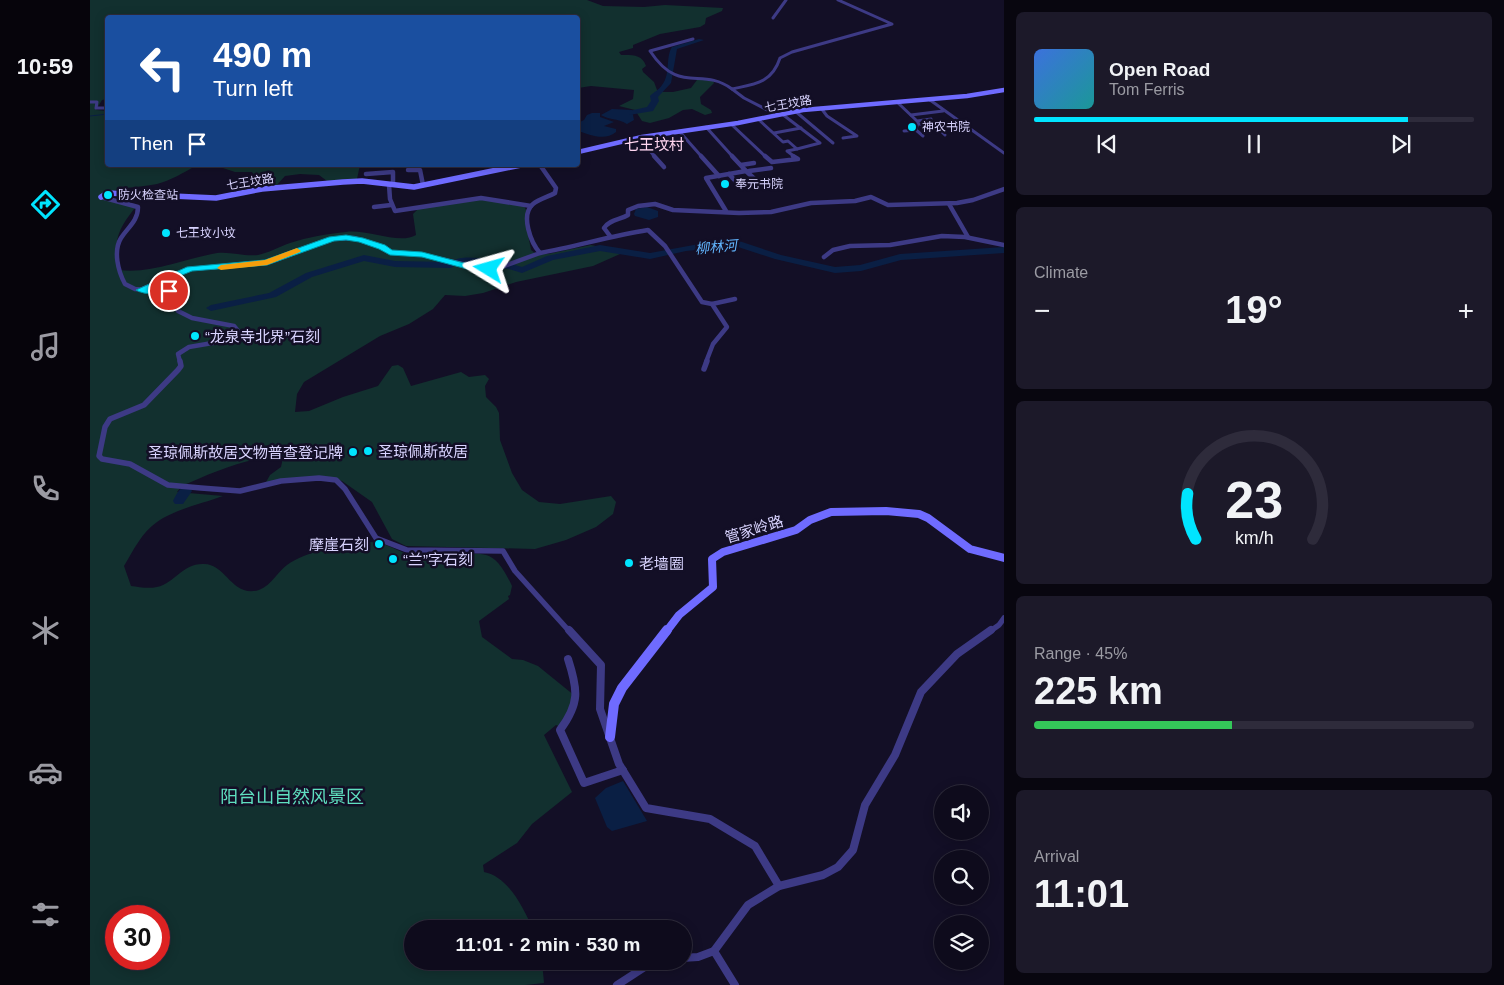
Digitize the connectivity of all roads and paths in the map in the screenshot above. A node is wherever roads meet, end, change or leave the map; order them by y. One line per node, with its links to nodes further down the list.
1 (786, 0): 3 (street)
2 (838, 0): 5 (street)
3 (773, 18)
4 (693, 39): 5 (street)
5 (732, 89): 14 (street)
6 (1004, 90): 7 (street, 七王坟路)
7 (930, 100): 9 (street, 七王坟路); 12 (street)
8 (90, 102): 10 (street)
9 (897, 102): 11 (street, 七王坟路); 15 (street)
10 (105, 108)
11 (821, 108): 13 (street, 七王坟路); 29 (street)
12 (942, 108): 15 (street); 33 (street)
13 (795, 111): 14 (street, 七王坟路); 30 (street)
14 (780, 115): 16 (street, 七王坟路); 21 (street)
15 (911, 115): 18 (street)
16 (758, 119): 19 (street, 七王坟路); 25 (street)
17 (931, 119): 18 (street)
18 (918, 122): 22 (street); 26 (street)
19 (731, 124): 20 (street, 七王坟路); 31 (street)
20 (706, 127): 23 (street, 七王坟路); 35 (street)
21 (801, 128): 25 (street); 31 (street)
22 (916, 130): 24 (street); 27 (street)
23 (679, 131): 28 (street, 七王坟路); 44 (street)
24 (904, 131)
25 (774, 133): 31 (street)
26 (945, 134)
27 (923, 136)
28 (639, 138): 32 (street, 七王坟路); 38 (street)
29 (843, 138)
30 (832, 143)
31 (797, 148)
32 (580, 152)
33 (1004, 153)
34 (754, 163): 35 (street)
35 (741, 166): 41 (street)
36 (511, 167): 47 (street, 七王坟路)
37 (541, 167): 53 (street)
38 (664, 167)
39 (771, 168): 41 (street)
40 (408, 170): 47 (street)
41 (747, 171): 43 (street); 45 (street)
42 (366, 174): 46 (street)
43 (729, 174): 44 (street); 48 (street)
44 (719, 176): 55 (street)
45 (772, 183)
46 (389, 185): 47 (street, 七王坟路); 50 (street, 七王坟路); 52 (street)
47 (423, 185)
48 (739, 185)
49 (1004, 189): 51 (street)
50 (101, 196): 61 (street)
51 (949, 204): 55 (street); 57 (street)
52 (391, 205): 53 (street); 54 (street)
53 (531, 206): 59 (street)
54 (374, 207)
55 (726, 211): 56 (street)
56 (610, 236): 59 (street); 63 (street)
57 (968, 237): 58 (street); 60 (street)
58 (1004, 245)
59 (540, 253): 61 (street)
60 (824, 257)
61 (140, 290): 68 (street)
62 (735, 299): 63 (street)
63 (712, 304): 64 (street)
64 (704, 369)
65 (1004, 558): 68 (street, 管家岭路)
66 (1004, 618): 70 (street)
67 (568, 659): 69 (street)
68 (610, 737): 69 (street)
69 (623, 770): 70 (street)
70 (779, 886): 71 (street)
71 (714, 952): 72 (street); 75 (street)
72 (692, 957)
73 (640, 970): 74 (street)
74 (617, 985)
75 (735, 985)

